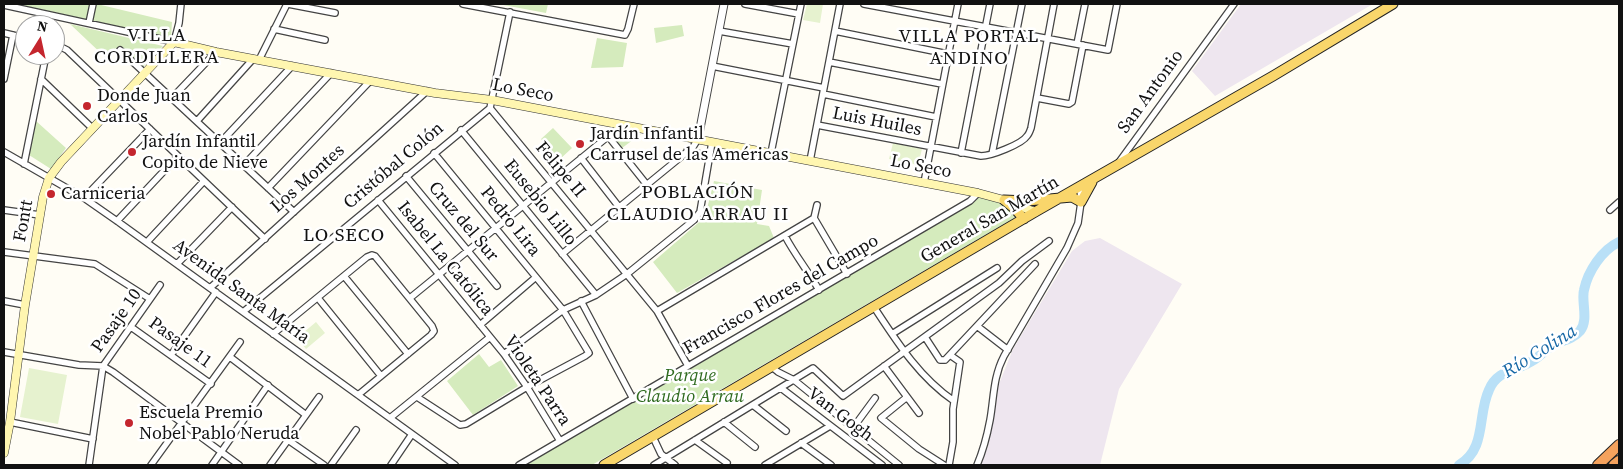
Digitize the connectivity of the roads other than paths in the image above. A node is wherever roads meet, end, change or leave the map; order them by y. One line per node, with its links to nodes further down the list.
1 (38, 4): 22 (street)
2 (93, 4): 27 (street)
3 (181, 4): 37 (street)
4 (287, 4): 24 (street); 29 (street)
5 (463, 4): 21 (street)
6 (634, 4): 23 (street)
7 (724, 4): 30 (street)
8 (745, 4): 25 (street)
9 (801, 4): 25 (street)
10 (840, 4): 31 (street)
11 (864, 4): 26 (street)
12 (958, 4): 26 (street)
13 (990, 4): 28 (street)
14 (1022, 4): 33 (street)
15 (1054, 4): 35 (street)
16 (1085, 4): 39 (street)
17 (1117, 4): 39 (street)
18 (1234, 4): 87 (street, San Antonio)
19 (1393, 4): 87 (main road, General San Martín)
20 (8, 5): 22 (street, Lo Seco)
21 (494, 6): 23 (street)
22 (38, 11): 27 (street, Lo Seco)
23 (510, 12): 62 (street)
24 (335, 13)
25 (799, 14): 38 (street)
26 (955, 21): 28 (street); 43 (street)
27 (89, 22): 37 (street, Lo Seco)
28 (986, 27): 33 (street); 79 (street)
29 (274, 30): 36 (street); 44 (street)
30 (718, 31): 38 (street); 48 (street)
31 (835, 31): 43 (street); 45 (street)
32 (4, 33): 34 (street)
33 (1016, 33): 35 (street); 80 (street)
34 (13, 35): 51 (street)
35 (1048, 39): 39 (street); 60 (street)
36 (325, 40)
37 (174, 42): 42 (main road, Lo Seco); 49 (main road, Fontt)
38 (793, 44): 53 (street)
39 (1080, 45): 60 (street)
40 (65, 49): 61 (street)
41 (120, 50): 49 (street)
42 (216, 52): 44 (main road, Lo Seco); 59 (street)
43 (948, 54): 55 (street)
44 (256, 60): 47 (main road, Lo Seco); 64 (street)
45 (829, 62): 55 (street); 56 (street)
46 (44, 65): 52 (street)
47 (292, 66): 50 (main road, Lo Seco); 72 (street)
48 (712, 66): 53 (street); 71 (street)
49 (146, 73): 59 (street); 61 (main road, Fontt)
50 (331, 74): 54 (main road, Lo Seco); 86 (street)
51 (4, 79)
52 (41, 79): 67 (street); 85 (street)
53 (786, 80): 56 (street); 78 (street)
54 (370, 81): 57 (main road, Lo Seco); 95 (street)
55 (942, 84): 63 (street)
56 (824, 88): 58 (street)
57 (427, 91): 62 (main road, Lo Seco); 110 (street, Los Montes)
58 (823, 94): 63 (street); 66 (street)
59 (172, 98): 64 (street)
60 (1036, 98): 80 (street)
61 (119, 100): 67 (main road, Fontt); 68 (street)
62 (491, 104): 65 (main road, Lo Seco); 69 (street, Cristóbal Colón); 92 (street, Felipe II)
63 (936, 117): 74 (street)
64 (197, 121): 72 (street)
65 (622, 125): 70 (street); 71 (main road, Lo Seco)
66 (817, 125): 74 (street, Luis Huiles); 84 (street)
67 (92, 128): 89 (main road, Fontt)
68 (150, 129): 81 (street); 99 (street)
69 (461, 130): 77 (street, Cristóbal Colón); 105 (street, Eusebio Lillo)
70 (608, 136): 83 (street); 94 (street)
71 (698, 140): 73 (main road, Lo Seco); 75 (street)
72 (220, 142): 86 (street)
73 (712, 142): 78 (main road, Lo Seco); 82 (street)
74 (930, 148): 79 (street, Luis Huiles); 93 (street)
75 (687, 151): 82 (street); 94 (street)
76 (4, 152): 85 (street, Avenida Santa María)
77 (434, 153): 88 (street, Cristóbal Colón); 116 (street, Pedro Lira)
78 (771, 154): 84 (main road, Lo Seco)
79 (961, 154): 80 (street, Luis Huiles)
80 (992, 154)
81 (178, 156): 91 (street); 115 (street)
82 (709, 156): 130 (street)
83 (580, 158): 92 (street); 107 (street)
84 (810, 161): 93 (main road, Lo Seco)
85 (24, 164): 89 (street, Avenida Santa María)
86 (244, 165): 95 (street)
87 (1115, 167): 90 (main road, General San Martín)
88 (406, 176): 100 (street, Cristóbal Colón); 122 (street, Cruz del Sur)
89 (49, 178): 99 (street, Avenida Santa María); 112 (main road, Fontt)
90 (1093, 180): 96 (main road, General San Martín); 102 (main road)
91 (204, 181): 106 (street); 121 (street)
92 (551, 182): 105 (street); 117 (street, Felipe II)
93 (924, 183): 97 (main road, Lo Seco)
94 (647, 184): 107 (street)
95 (268, 188): 110 (street)
96 (1080, 188): 98 (main road, General San Martín); 102 (street)
97 (978, 193): 101 (main road, Lo Seco); 131 (street, Francisco Flores del Campo)
98 (1063, 196): 101 (main road); 102 (main road); 111 (main road, General San Martín)
99 (84, 198): 115 (street, Avenida Santa María)
100 (378, 200): 129 (street, Isabel La Católica); 149 (street, Cristóbal Colón)
101 (1004, 200): 111 (main road, Lo Seco); 114 (main road)
102 (1081, 202): 158 (street)
103 (1619, 202): 109 (street)
104 (817, 205): 113 (street)
105 (523, 206): 116 (street); 124 (street, Eusebio Lillo)
106 (232, 207): 119 (street); 126 (street)
107 (620, 207): 117 (street)
108 (4, 210): 112 (street)
109 (1610, 210)
110 (294, 212): 119 (street, Los Montes)
111 (1035, 212): 114 (main road, General San Martín)
112 (40, 215): 125 (main road, Fontt)
113 (814, 218): 118 (street); 131 (street)
114 (1024, 219): 146 (main road, General San Martín)
115 (118, 221): 121 (street, Avenida Santa María)
116 (496, 228): 122 (street); 133 (street, Pedro Lira)
117 (591, 230): 124 (street); 130 (street, Felipe II)
118 (785, 236): 137 (street); 148 (street)
119 (265, 238): 136 (street, Los Montes)
120 (1049, 241): 156 (street)
121 (147, 242): 126 (street, Avenida Santa María)
122 (468, 251): 129 (street); 135 (street, Cruz del Sur)
123 (4, 252): 125 (street)
124 (562, 254): 139 (street, Eusebio Lillo)
125 (33, 257): 142 (street); 145 (main road, Fontt)
126 (176, 264): 136 (street, Avenida Santa María)
127 (1035, 264): 152 (street)
128 (997, 268): 154 (street)
129 (439, 274): 141 (street); 150 (street, Isabel La Católica)
130 (627, 274): 139 (street); 148 (street, Felipe II)
131 (847, 274): 137 (street, Francisco Flores del Campo)
132 (344, 276): 140 (street); 141 (street); 161 (street)
133 (536, 278): 147 (street, Pedro Lira); 150 (street)
134 (160, 284): 142 (street, Pasaje 10)
135 (497, 286)
136 (210, 288): 138 (street, Avenida Santa María)
137 (819, 290): 168 (street, Francisco Flores del Campo)
138 (216, 292): 149 (street, Avenida Santa María); 164 (street)
139 (596, 295): 144 (street)
140 (318, 298): 153 (street); 171 (street)
141 (410, 298): 161 (street)
142 (150, 299): 151 (street, Pasaje 10)
143 (4, 301): 145 (street)
144 (581, 301): 147 (street); 181 (street)
145 (25, 305): 163 (main road, Fontt)
146 (874, 307): 154 (street); 170 (main road, General San Martín)
147 (563, 310): 162 (street); 175 (street, Pedro Lira)
148 (657, 311): 168 (street, Felipe II)
149 (243, 312): 153 (street, Avenida Santa María)
150 (480, 325): 155 (street, Isabel La Católica)
151 (131, 326): 164 (street, Pasaje 11); 167 (street, Pasaje 10)
152 (977, 326): 158 (street); 165 (street)
153 (274, 334): 177 (street, Avenida Santa María)
154 (892, 334): 159 (street)
155 (490, 336): 162 (street, Violeta Parra); 178 (street)
156 (924, 337): 159 (street); 165 (street)
157 (240, 342): 166 (street)
158 (1008, 350): 231 (street)
159 (904, 351): 169 (street); 183 (street)
160 (4, 352): 163 (street)
161 (408, 354): 171 (street)
162 (504, 354): 175 (street, Violeta Parra)
163 (18, 355): 167 (street); 185 (main road, Fontt)
164 (171, 355): 173 (street, Pasaje 11)
165 (950, 355): 183 (street)
166 (230, 357): 173 (street); 174 (street)
167 (103, 366): 191 (street); 198 (street, Pasaje 10)
168 (688, 366): 181 (street, Francisco Flores del Campo)
169 (884, 366): 172 (street); 179 (street)
170 (772, 367): 172 (street); 197 (main road, General San Martín)
171 (382, 376): 177 (street)
172 (794, 380): 176 (street); 193 (street)
173 (211, 384): 191 (street)
174 (268, 385): 187 (street); 205 (street)
175 (526, 387): 178 (street); 201 (street, Violeta Parra)
176 (781, 388): 184 (street); 192 (street, Van Gogh)
177 (358, 395): 188 (street, Avenida Santa María)
178 (417, 396): 188 (street)
179 (907, 396): 186 (street); 229 (street)
180 (319, 397): 187 (street)
181 (633, 398): 201 (street, Francisco Flores del Campo)
182 (875, 398): 193 (street)
183 (954, 401): 230 (street)
184 (753, 405): 190 (street); 195 (street)
185 (7, 410): 189 (main road, Fontt)
186 (919, 413)
187 (306, 414): 199 (street)
188 (390, 418): 196 (street, Avenida Santa María)
189 (10, 422): 198 (street); 206 (main road, Fontt)
190 (724, 422): 200 (street); 204 (street)
191 (183, 423): 205 (street); 212 (street)
192 (830, 426): 202 (street); 227 (street, Van Gogh)
193 (852, 428): 228 (street)
194 (356, 430): 217 (street)
195 (786, 431)
196 (412, 434): 218 (street); 219 (street, Avenida Santa María)
197 (653, 437): 207 (street); 221 (main road, General San Martín)
198 (93, 439): 211 (street, Pasaje 10)
199 (288, 440): 215 (street); 216 (street)
200 (695, 440): 207 (street); 210 (street)
201 (560, 441): 220 (street, Francisco Flores del Campo)
202 (801, 443): 208 (street); 226 (street)
203 (1619, 445): 232 (highway)
204 (755, 447)
205 (221, 452): 213 (street); 214 (street)
206 (4, 453)
207 (666, 458): 222 (street); 223 (street)
208 (773, 461): 224 (street); 225 (street)
209 (1619, 461): 233 (highway)
210 (726, 463)
211 (89, 465)
212 (151, 465)
213 (212, 465)
214 (239, 465)
215 (270, 465)
216 (324, 465)
217 (331, 465)
218 (391, 465)
219 (455, 465)
220 (520, 465)
221 (604, 465)
222 (654, 465)
223 (675, 465)
224 (765, 465)
225 (779, 465)
226 (830, 465)
227 (882, 465)
228 (900, 465)
229 (944, 465)
230 (949, 465)
231 (977, 465)
232 (1598, 465)
233 (1614, 465)

